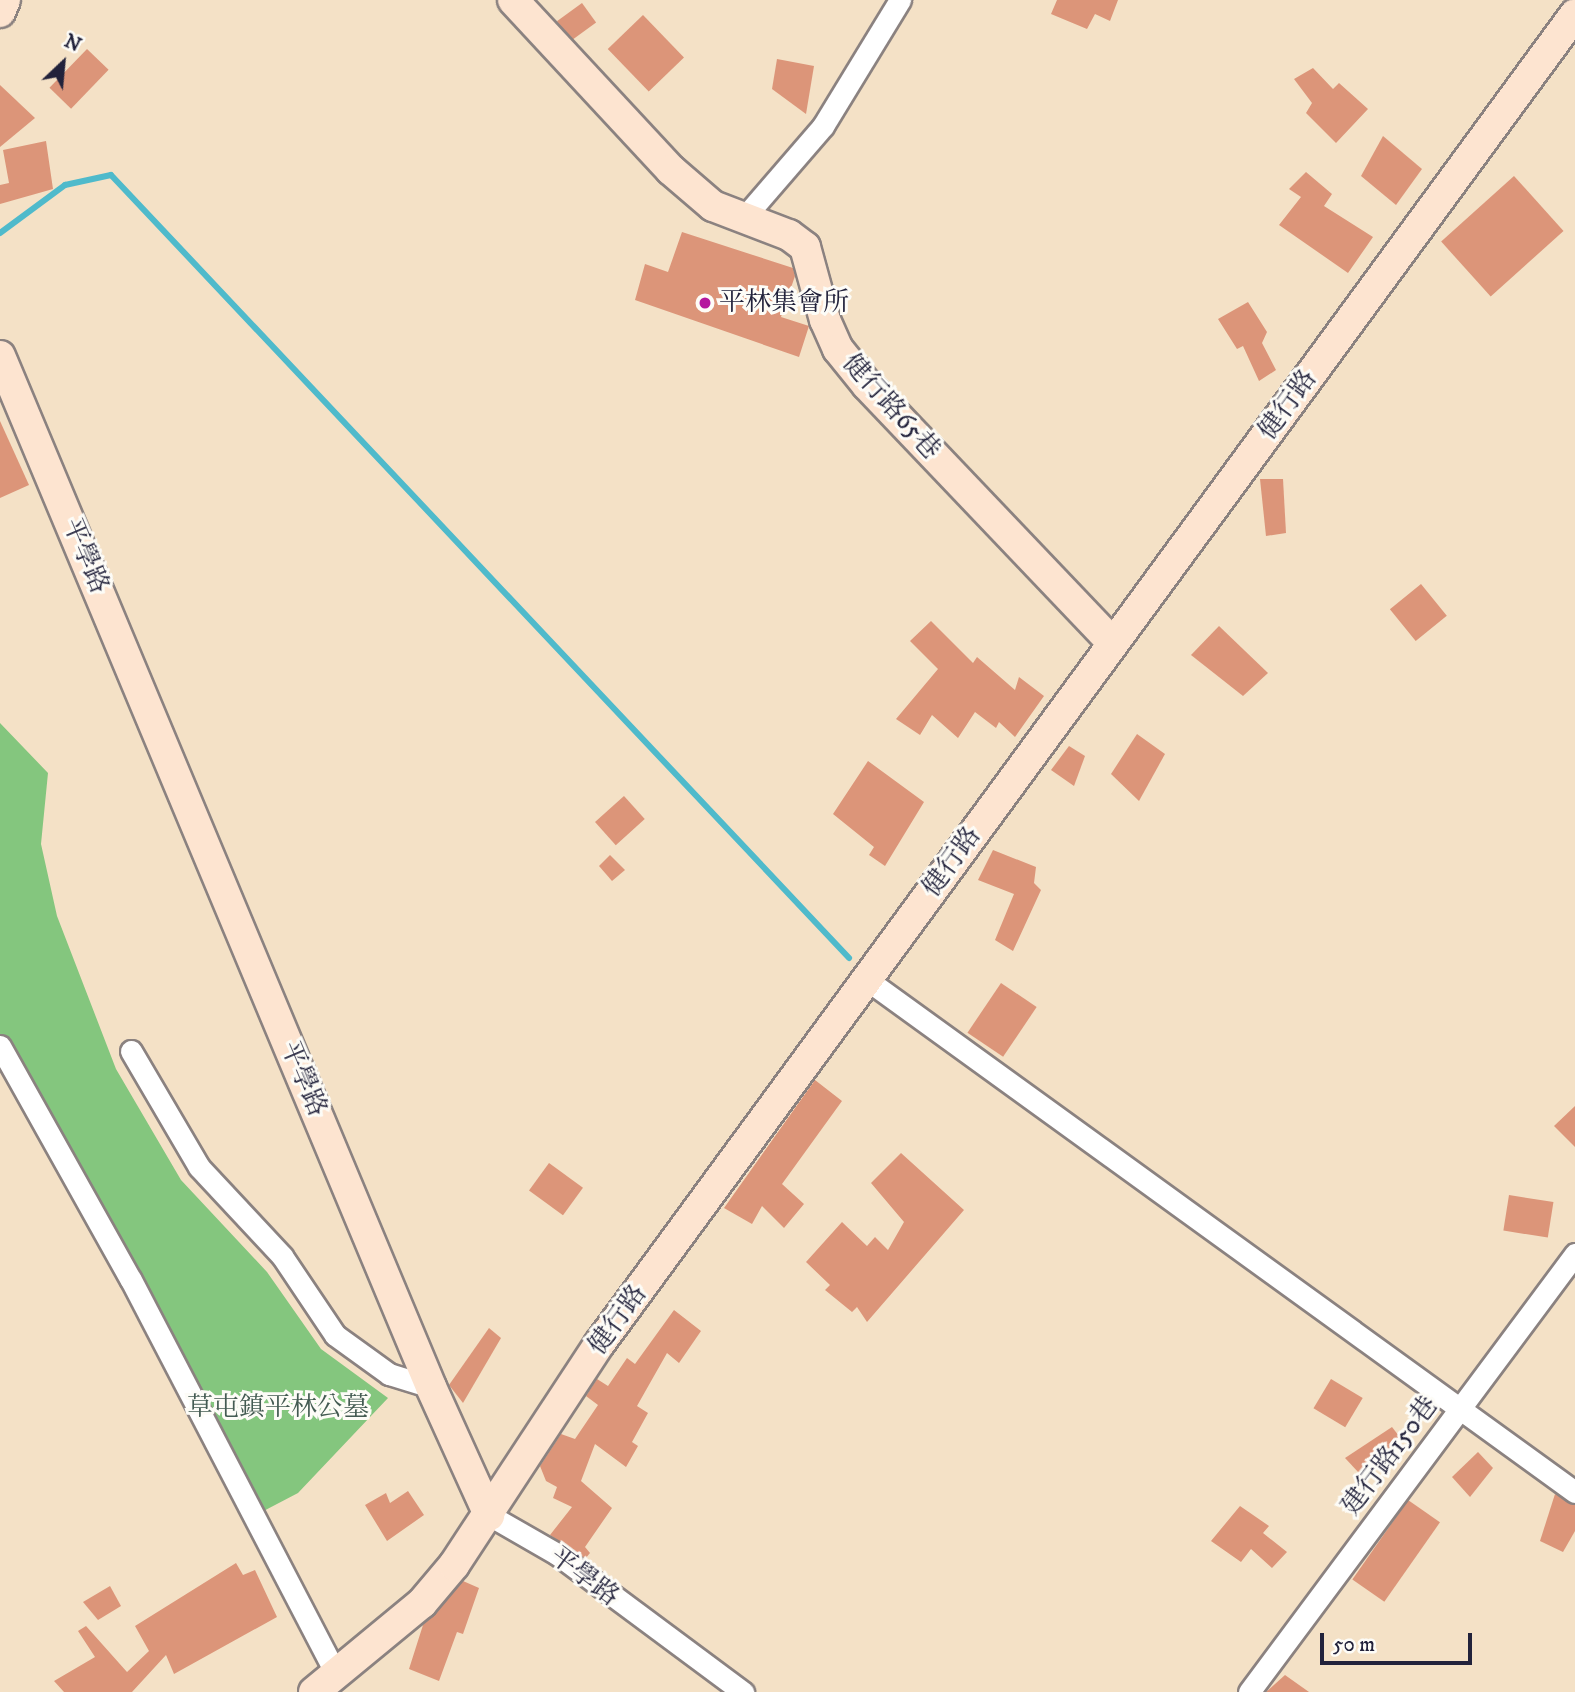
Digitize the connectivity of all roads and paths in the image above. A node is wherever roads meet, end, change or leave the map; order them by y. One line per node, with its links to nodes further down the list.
1 (5, 0): 4 (street)
2 (513, 0): 6 (street, 健行路65巷)
3 (900, 0): 6 (street)
4 (0, 12)
5 (1575, 14): 8 (street, 健行路)
6 (742, 220): 8 (street, 健行路65巷)
7 (0, 356): 13 (street, 平學路)
8 (1113, 643): 9 (street, 健行路)
9 (866, 979): 14 (street); 16 (street, 健行路)
10 (0, 1046): 17 (street)
11 (131, 1051): 13 (street)
12 (1575, 1254): 14 (street, 建行路150巷)
13 (431, 1387): 16 (street, 平學路)
14 (1460, 1409): 15 (street); 19 (street, 建行路150巷)
15 (1575, 1492)
16 (489, 1515): 17 (street, 健行路); 18 (street, 平學路)
17 (326, 1684)
18 (743, 1692)
19 (1249, 1692)

